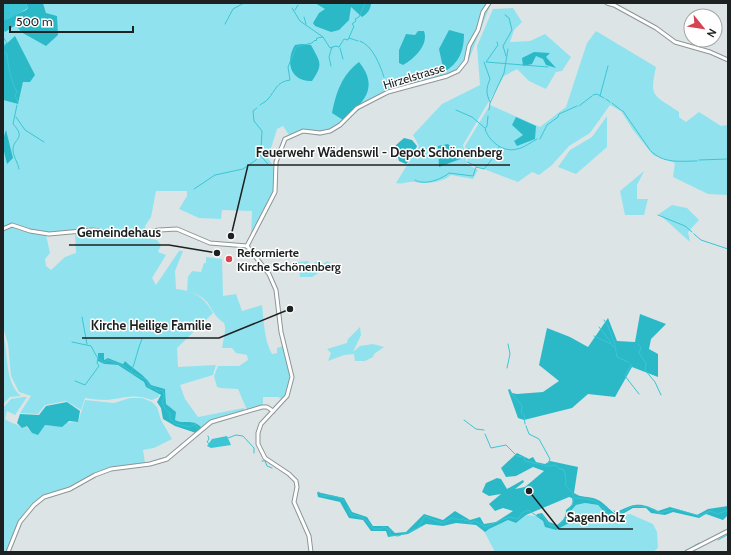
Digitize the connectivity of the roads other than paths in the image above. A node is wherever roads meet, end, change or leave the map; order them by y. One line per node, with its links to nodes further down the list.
1 (489, 3): 5 (street, Hirzelstrasse)
2 (607, 3): 3 (street)
3 (728, 60)
4 (3, 229): 5 (street)
5 (246, 246): 6 (street)
6 (273, 411): 8 (street); 9 (street)
7 (728, 530): 10 (street)
8 (8, 552)
9 (310, 552)
10 (687, 552)

